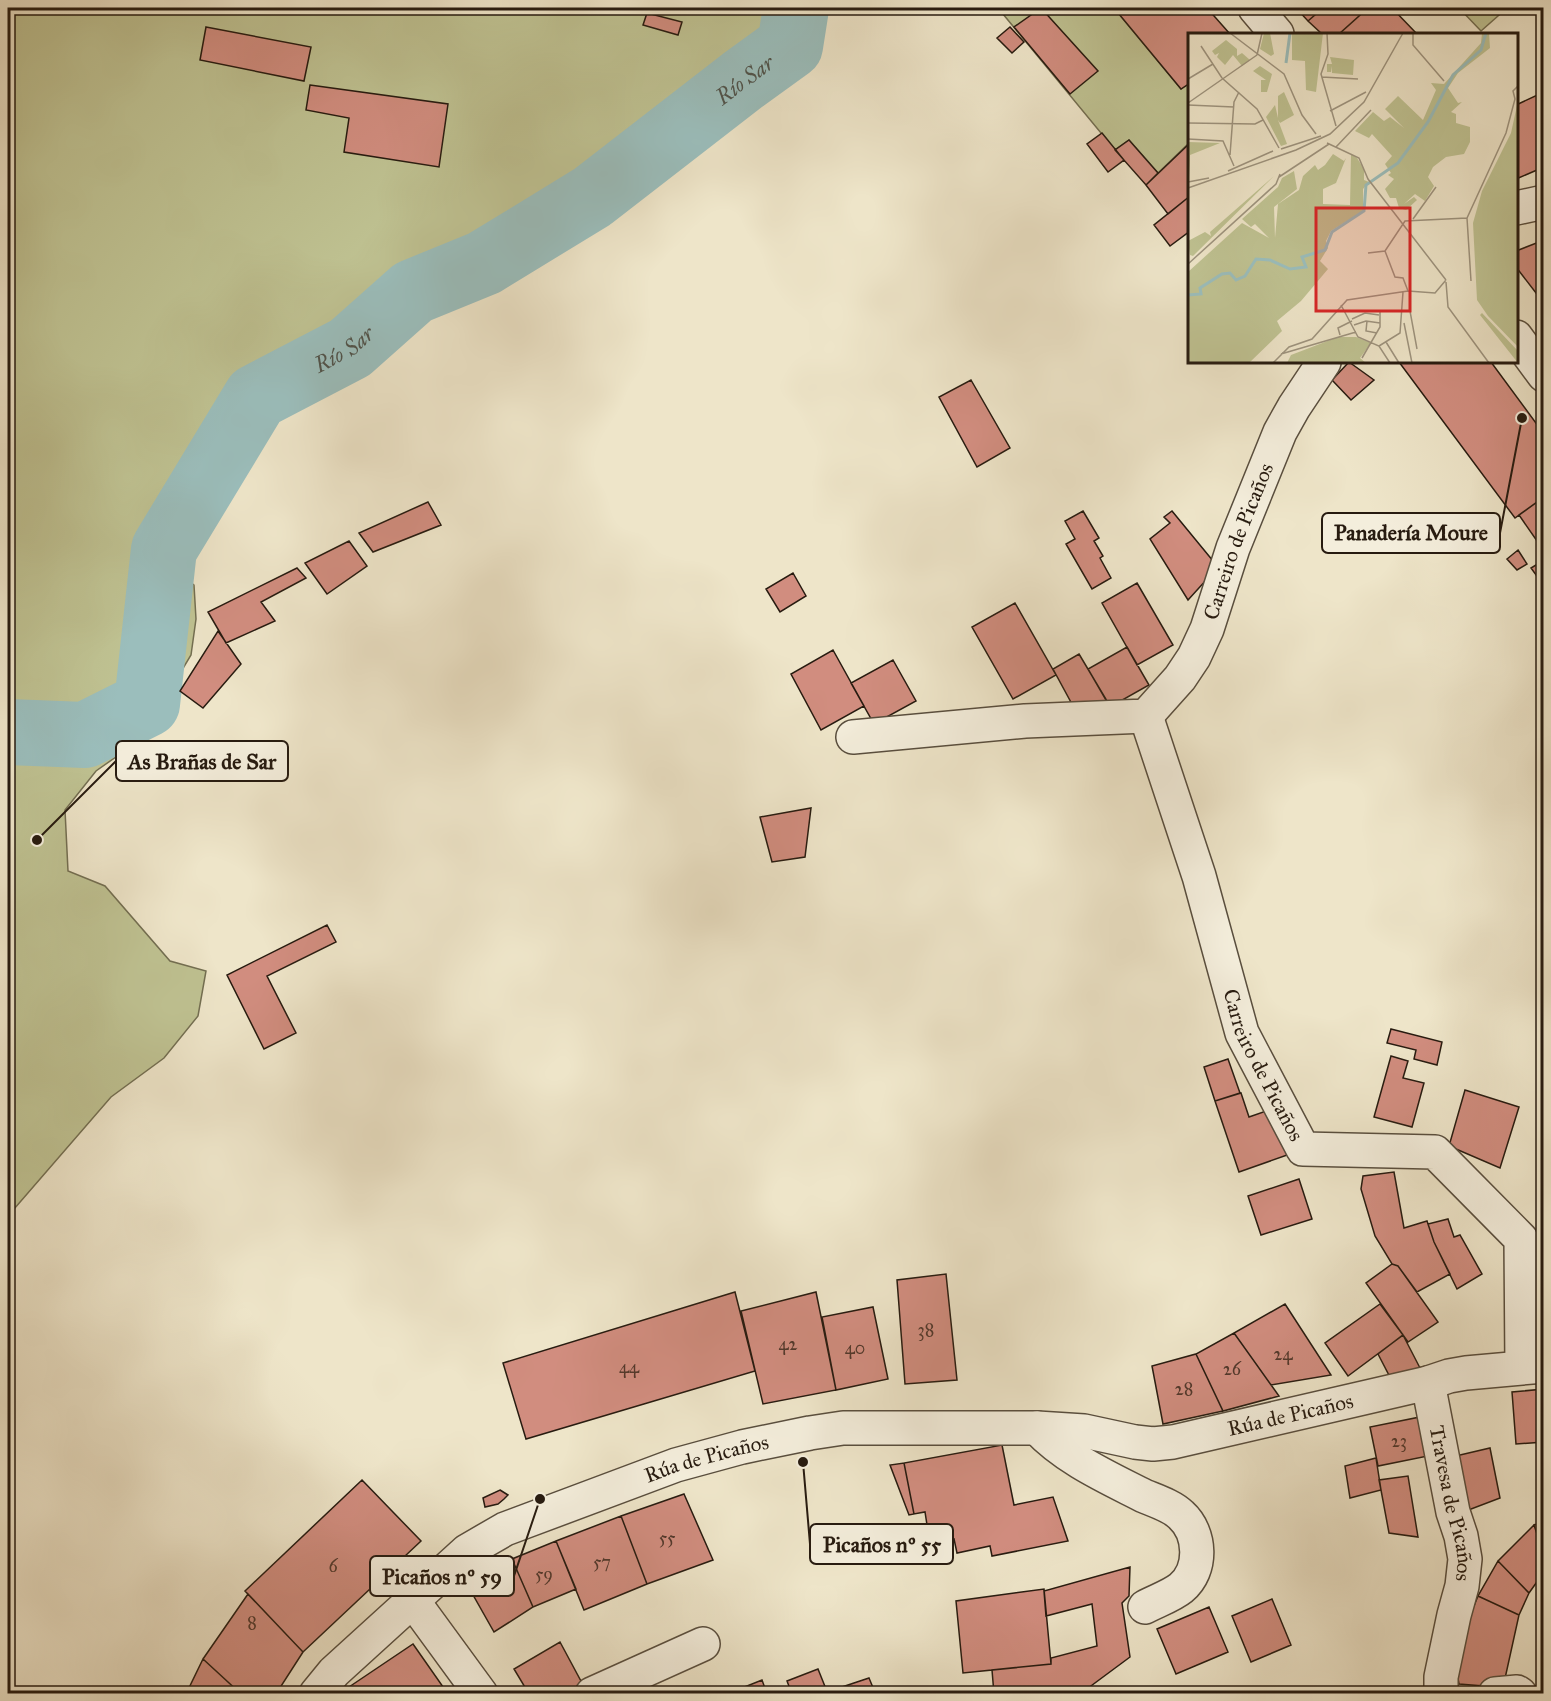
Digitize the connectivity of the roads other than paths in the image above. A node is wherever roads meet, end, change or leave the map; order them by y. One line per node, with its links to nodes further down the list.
1 (1255, 8): 2 (street)
2 (1276, 33)
3 (1544, 201): 4 (street)
4 (1518, 208)
5 (1518, 340): 7 (street)
6 (1323, 363): 8 (street, Carreiro de Picaños)
7 (1544, 375)
8 (1146, 716): 9 (street); 10 (street, Carreiro de Picaños)
9 (853, 737)
10 (1533, 1367): 11 (street, Rúa de Picaños)
11 (1428, 1383): 12 (street, Rúa de Picaños); 19 (street, Travesa de Picaños)
12 (1037, 1428): 13 (street, Rúa de Picaños); 14 (street)
13 (413, 1601): 16 (street, Rúa de Picaños); 17 (street)
14 (1145, 1607)
15 (703, 1644): 18 (street)
16 (316, 1694)
17 (481, 1694)
18 (592, 1694)
19 (1441, 1694)
20 (1495, 1694): 21 (street)
21 (1520, 1694)

